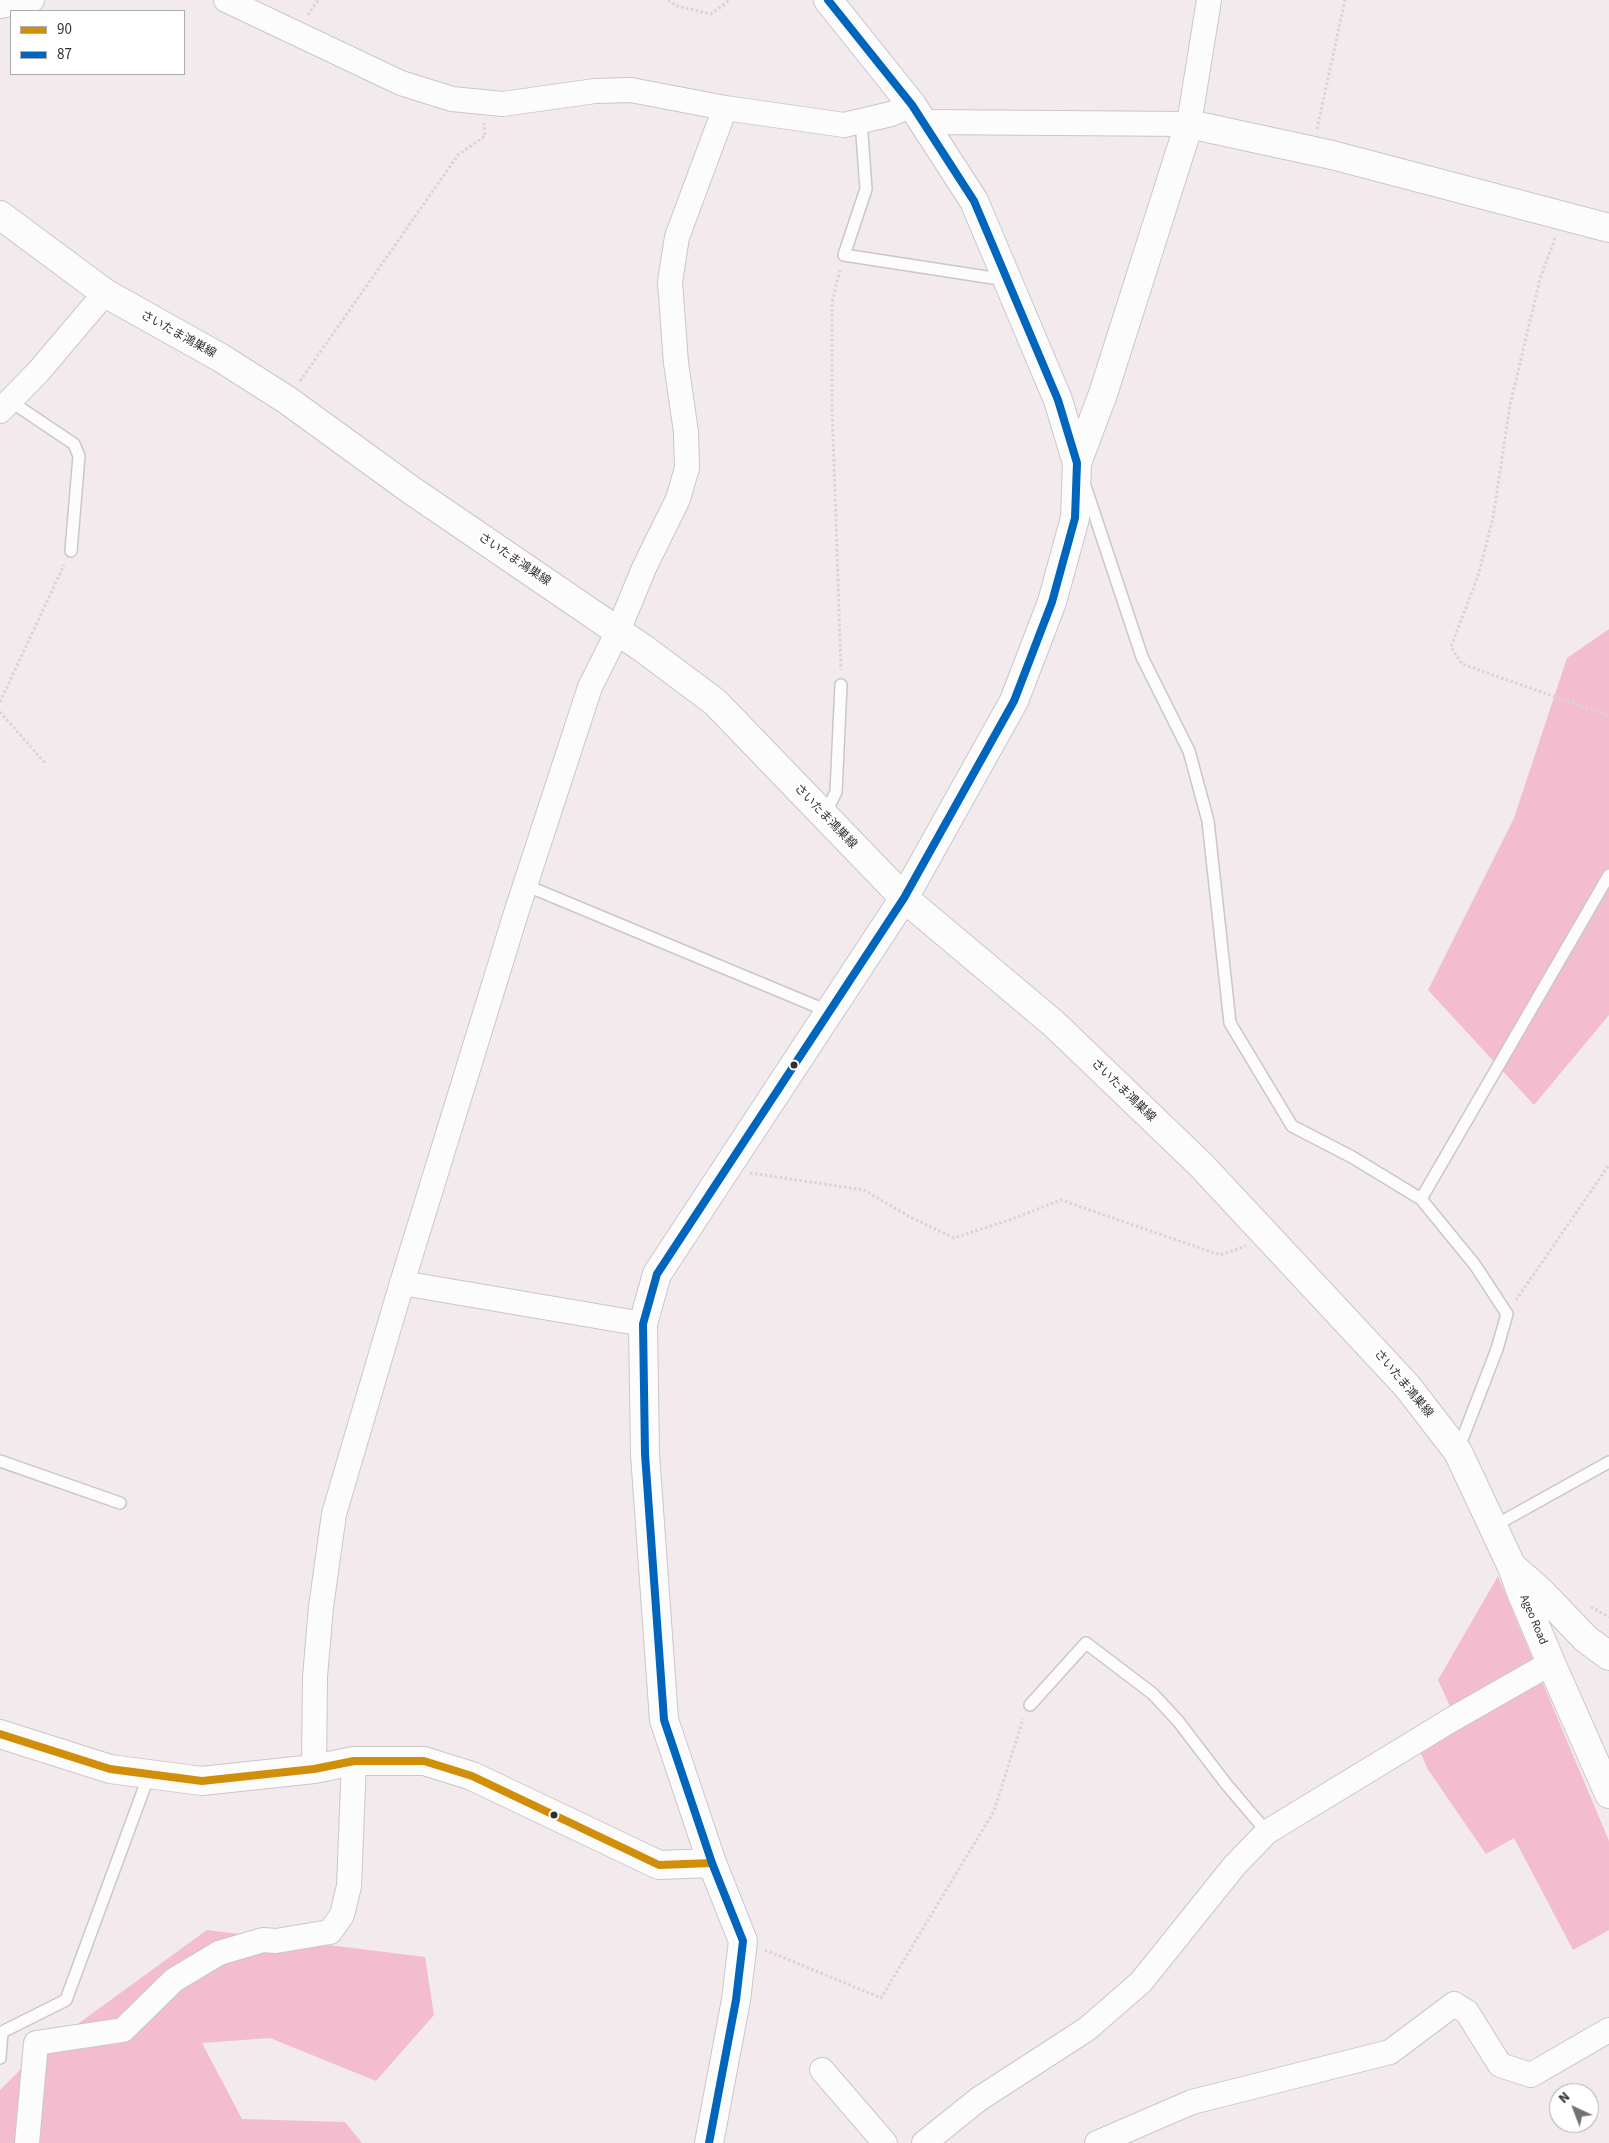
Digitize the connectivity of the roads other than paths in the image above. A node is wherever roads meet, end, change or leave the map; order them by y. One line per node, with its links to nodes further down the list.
1 (32, 0): 5 (street)
2 (226, 0): 6 (street)
3 (828, 0): 7 (main road)
4 (1209, 0): 9 (street)
5 (0, 6)
6 (725, 108): 8 (street); 17 (street)
7 (917, 113): 8 (street); 9 (street); 12 (main road)
8 (861, 121): 12 (lane)
9 (1189, 124): 11 (main road); 15 (main road)
10 (0, 215): 13 (main road, さいたま鴻巣線)
11 (1609, 228)
12 (1007, 280): 15 (main road)
13 (105, 294): 14 (street); 17 (main road, さいたま鴻巣線)
14 (5, 406): 16 (lane)
15 (1077, 463): 22 (main road); 24 (lane)
16 (71, 550)
17 (618, 631): 19 (main road, さいたま鴻巣線); 21 (street)
18 (841, 686): 19 (lane)
19 (824, 816): 22 (main road, さいたま鴻巣線)
20 (1609, 875): 24 (lane)
21 (525, 885): 23 (lane); 25 (street)
22 (904, 898): 23 (main road); 27 (main road, さいたま鴻巣線)
23 (830, 1012): 26 (main road)
24 (1421, 1198): 27 (lane)
25 (402, 1283): 26 (street); 38 (street)
26 (643, 1324): 42 (main road)
27 (1458, 1452): 31 (main road, さいたま鴻巣線)
28 (0, 1461): 30 (lane)
29 (1609, 1462): 31 (lane)
30 (120, 1503)
31 (1494, 1526): 32 (main road, さいたま鴻巣線)
32 (1512, 1567): 33 (main road, Ageo Road); 34 (main road, Ageo Road)
33 (1609, 1656)
34 (1551, 1663): 40 (main road, Ageo Road); 41 (street)
35 (1030, 1705): 41 (lane)
36 (0, 1734): 39 (main road)
37 (354, 1761): 38 (main road); 42 (main road); 46 (street)
38 (314, 1769): 39 (main road)
39 (149, 1775): 44 (lane)
40 (1609, 1794)
41 (1267, 1832): 49 (street)
42 (712, 1863): 47 (main road)
43 (1609, 2030): 50 (street)
44 (0, 2058)
45 (822, 2070): 48 (street)
46 (26, 2143)
47 (709, 2143)
48 (885, 2143)
49 (924, 2143)
50 (1097, 2143)

